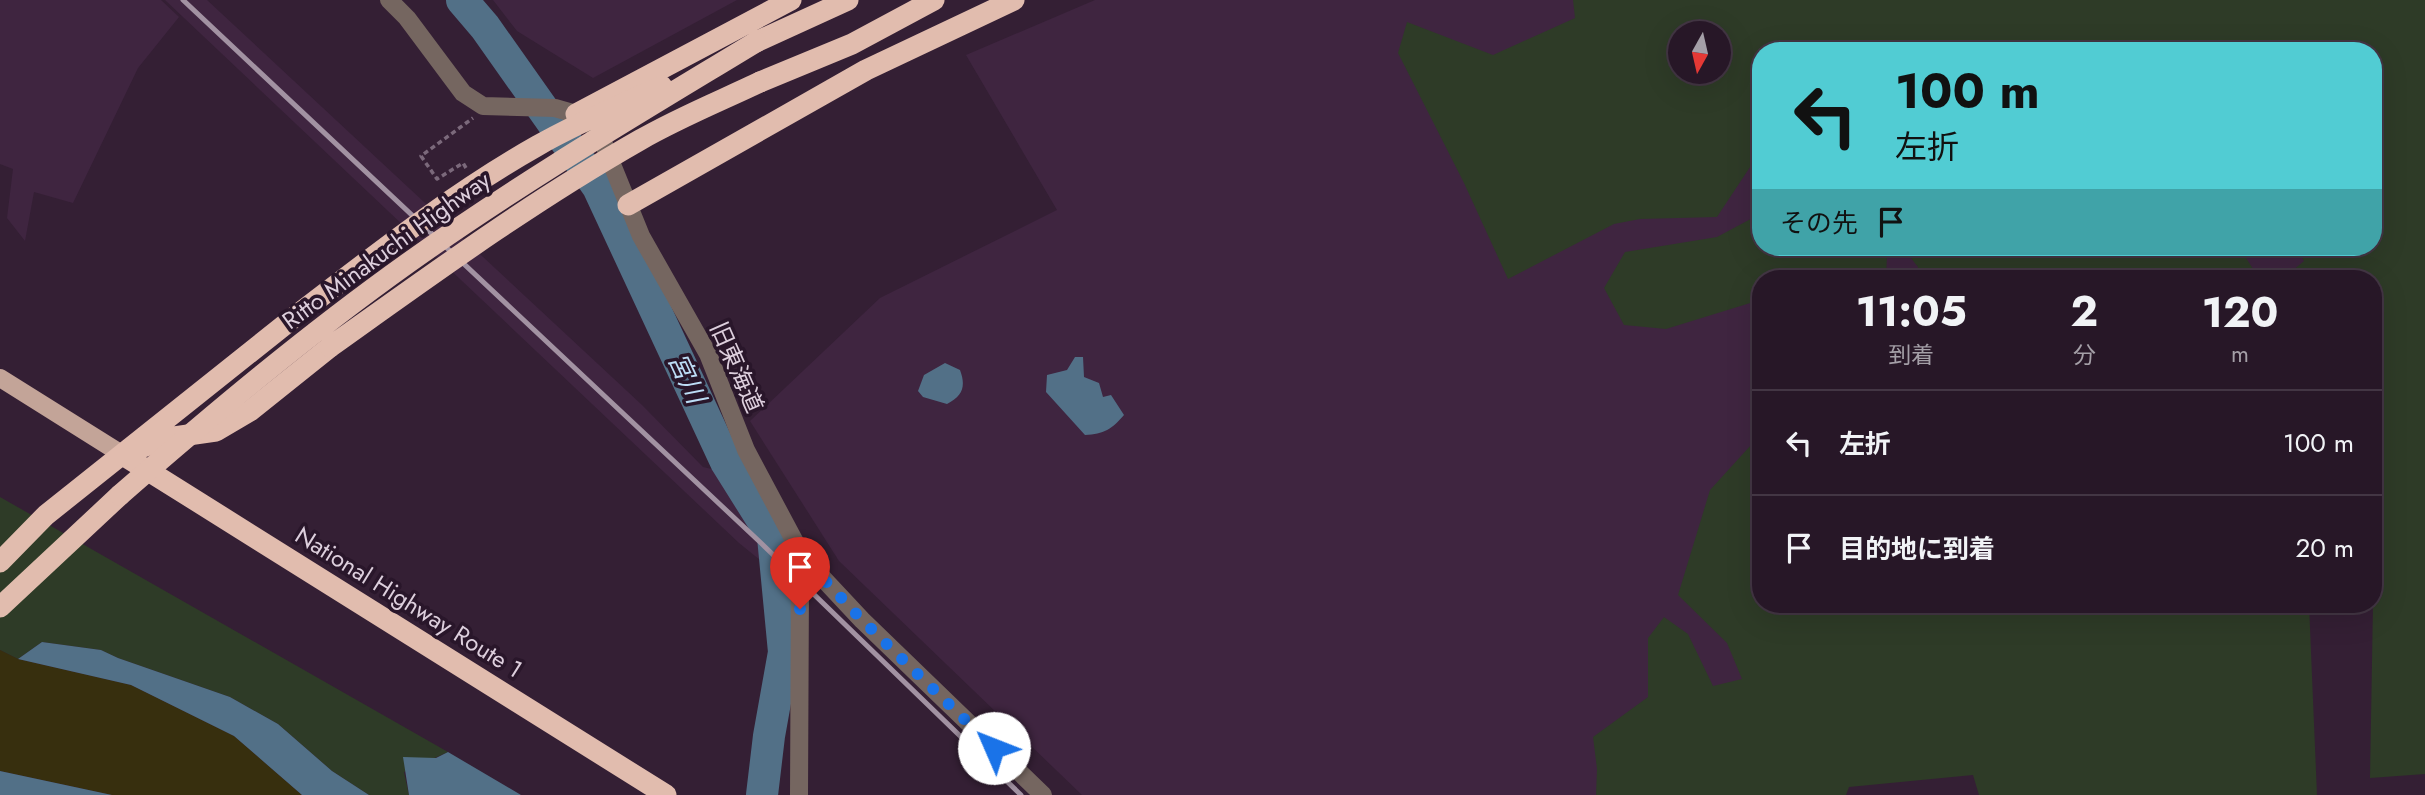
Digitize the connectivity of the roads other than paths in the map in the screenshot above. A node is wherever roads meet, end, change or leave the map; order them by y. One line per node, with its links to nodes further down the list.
1 (389, 0): 7 (street)
2 (791, 0): 7 (highway)
3 (848, 0): 6 (highway, Ritto Minakuchi Highway)
4 (934, 0): 10 (highway, bridge)
5 (1014, 0): 8 (highway)
6 (756, 42): 10 (highway, bridge); 13 (highway, Ritto Minakuchi Highway, bridge)
7 (565, 111): 8 (street, 旧東海道)
8 (628, 205): 11 (street, 旧東海道)
9 (0, 378): 10 (main road)
10 (123, 455): 12 (highway); 14 (highway, National Highway Route 1)
11 (803, 557): 15 (street); 16 (street, 旧東海道)
12 (0, 562)
13 (0, 607)
14 (666, 795)
15 (799, 795)
16 (1043, 795)

